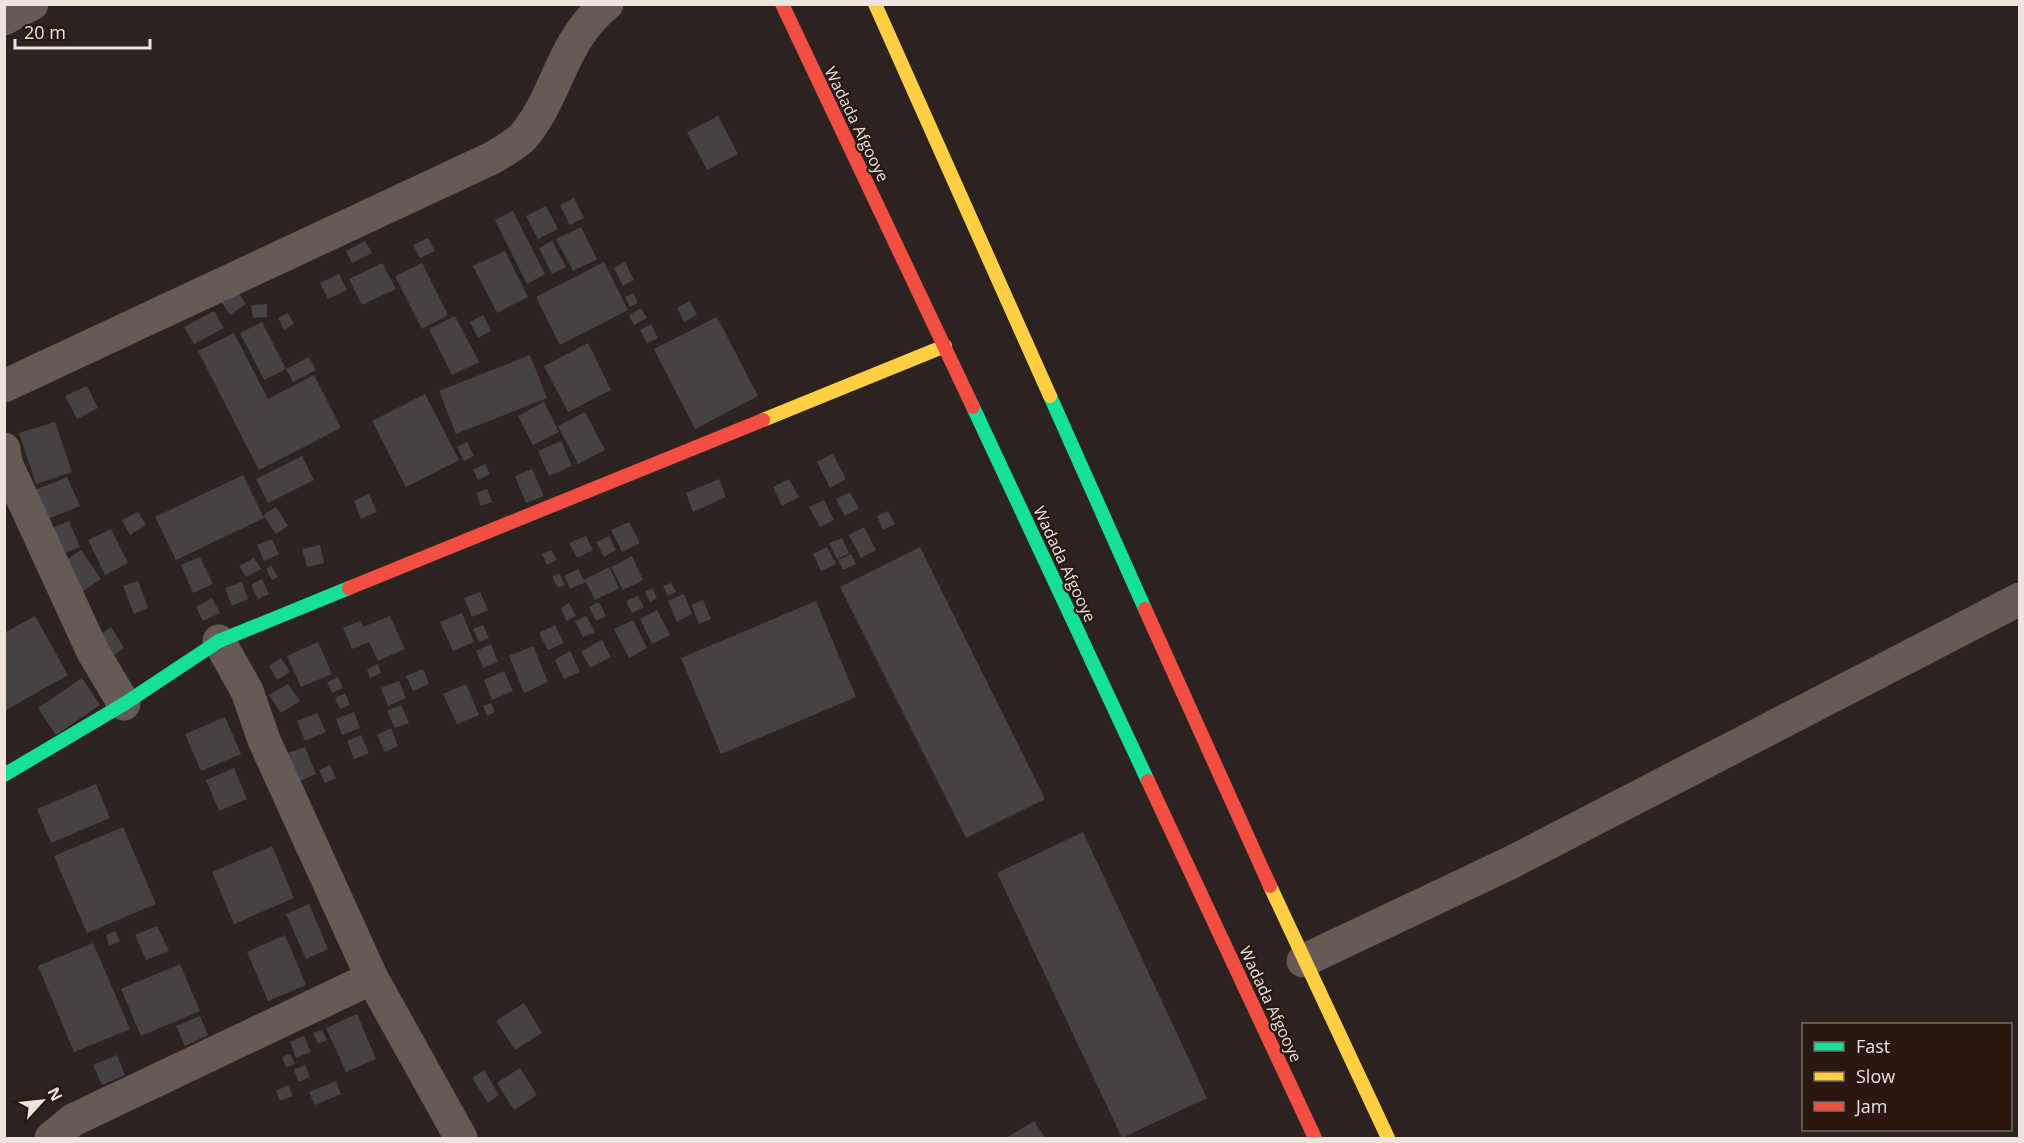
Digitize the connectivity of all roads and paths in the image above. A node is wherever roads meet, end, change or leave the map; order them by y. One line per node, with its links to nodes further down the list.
1 (32, 4): 5 (street)
2 (607, 4): 7 (street)
3 (782, 4): 6 (main road, Wadada Afgooye)
4 (875, 4): 13 (main road)
5 (4, 20)
6 (945, 346): 10 (main road); 17 (main road, Wadada Afgooye)
7 (4, 386)
8 (4, 449): 11 (street)
9 (2019, 599): 13 (street)
10 (219, 641): 11 (main road); 14 (street)
11 (124, 704): 12 (main road)
12 (4, 775)
13 (1303, 961): 18 (main road)
14 (372, 978): 15 (street); 16 (street)
15 (51, 1138)
16 (461, 1138)
17 (1315, 1138)
18 (1388, 1138)

